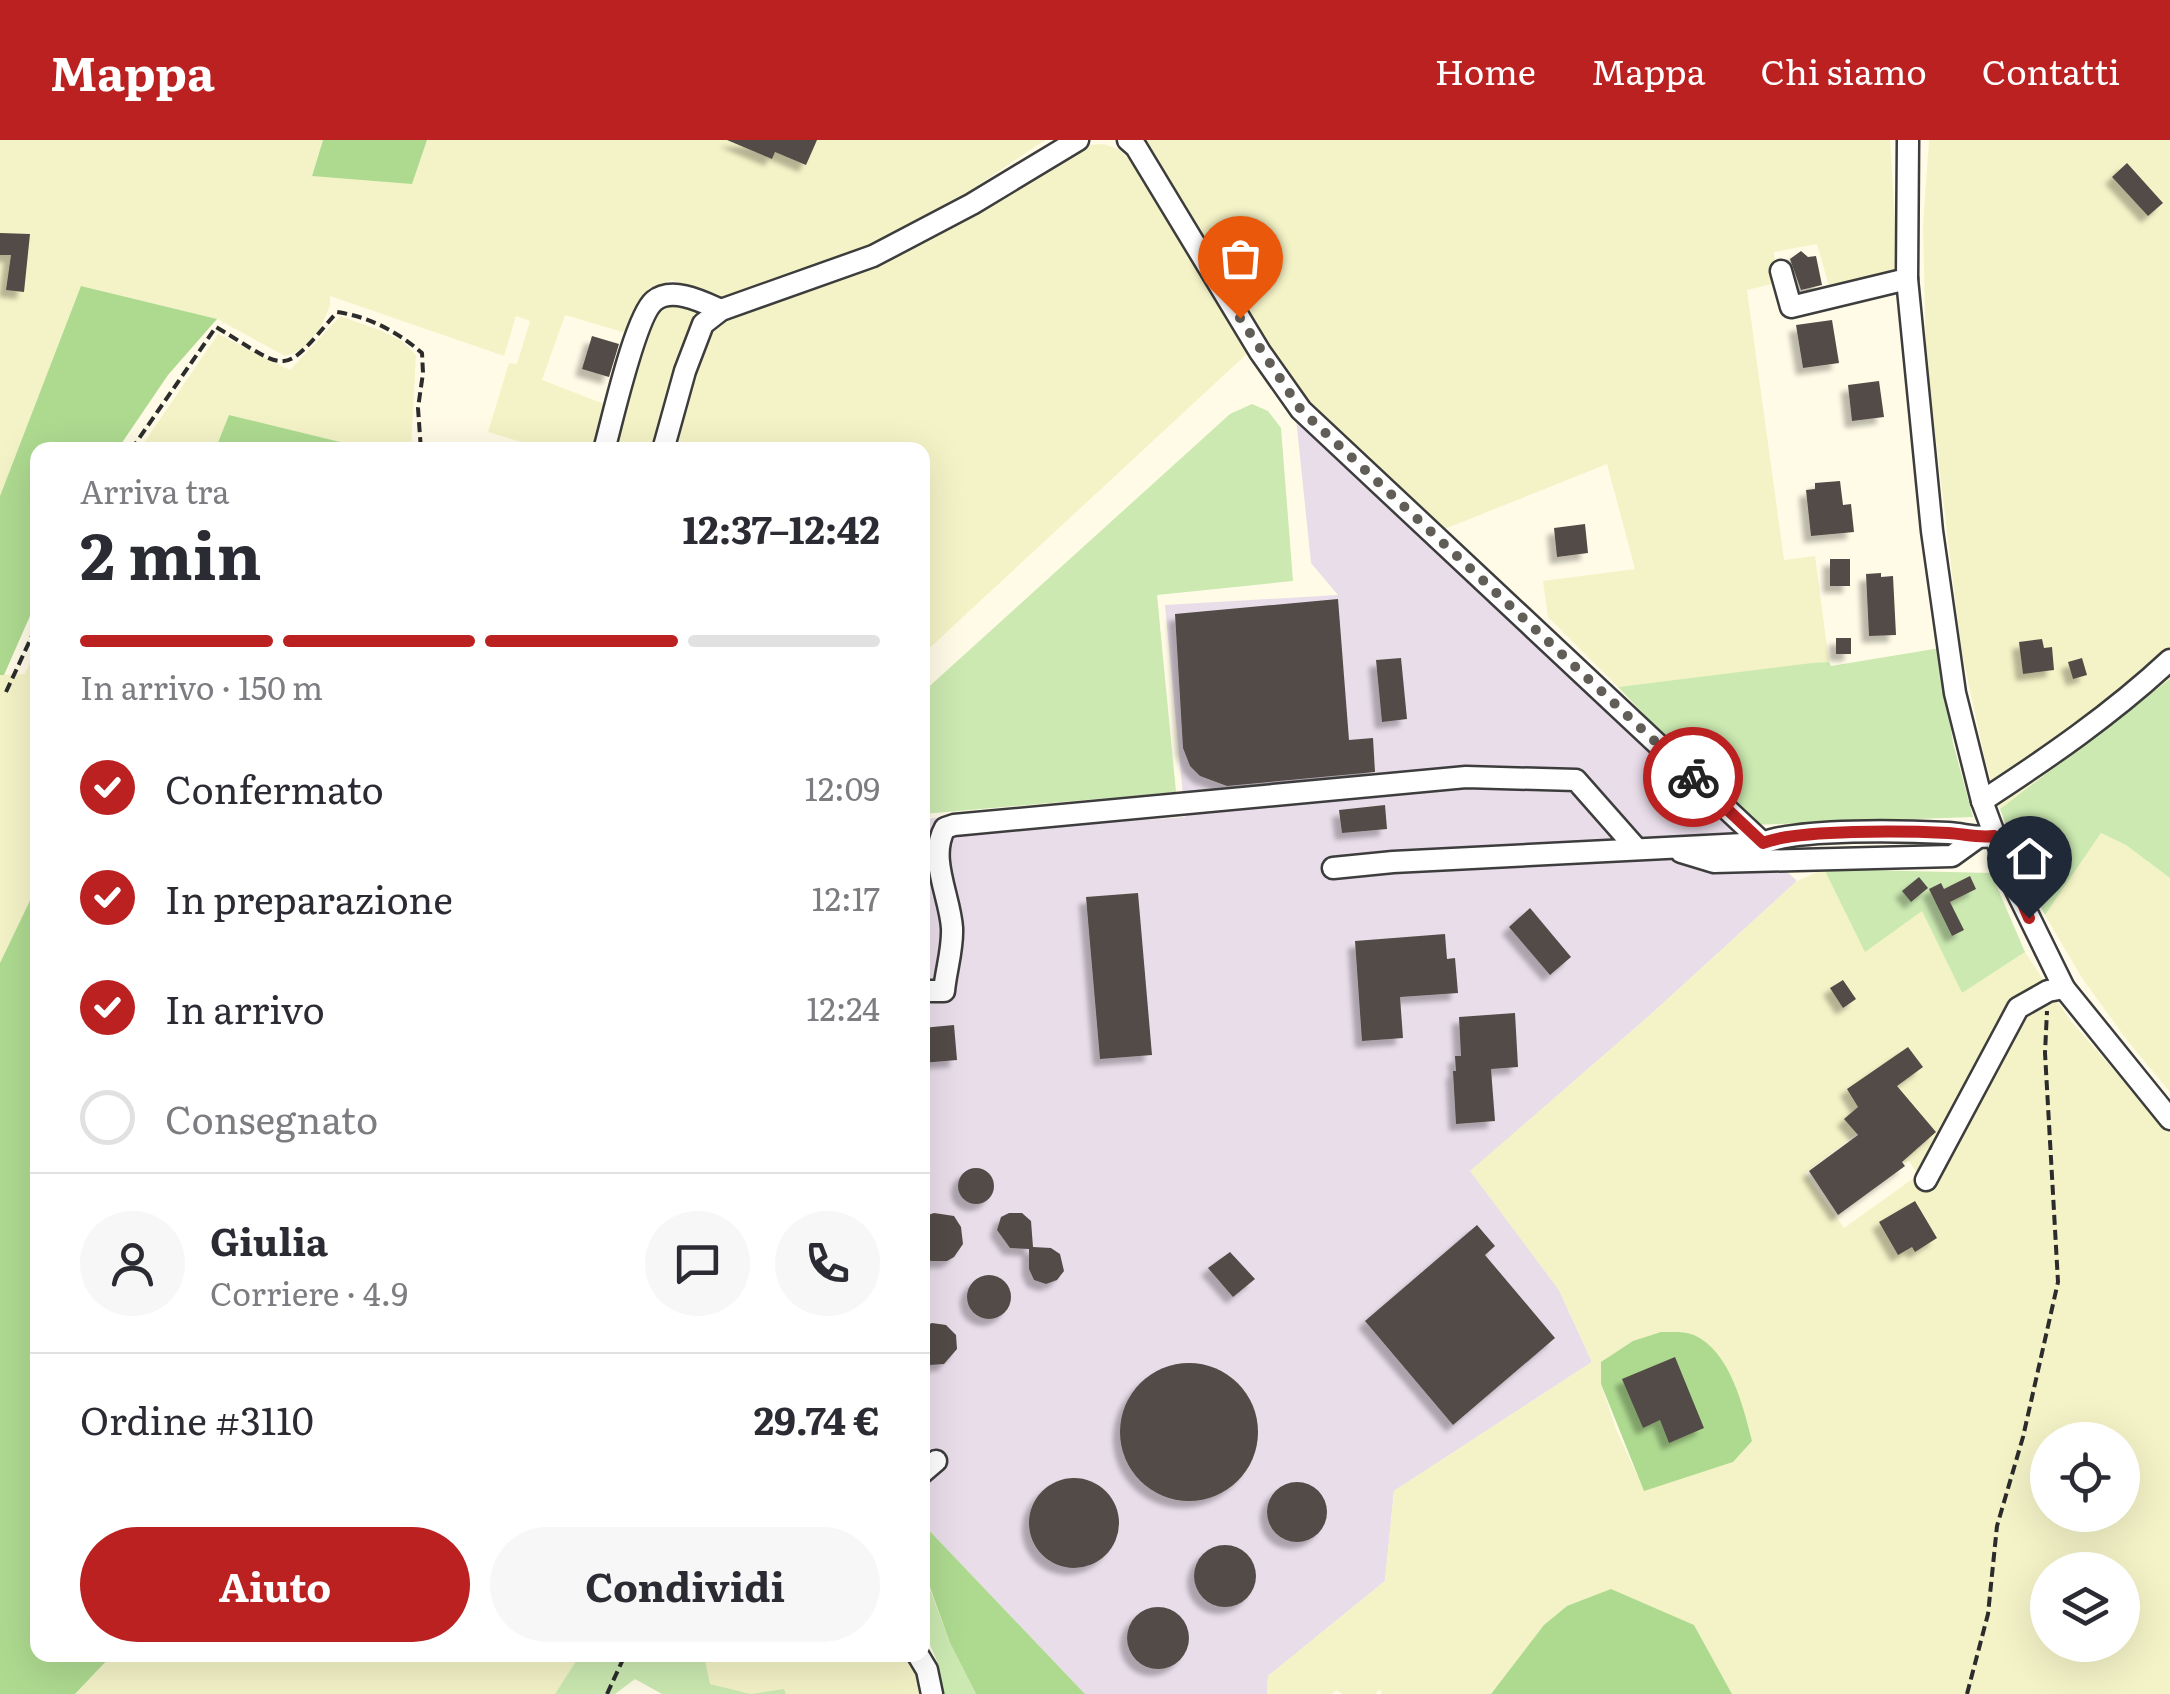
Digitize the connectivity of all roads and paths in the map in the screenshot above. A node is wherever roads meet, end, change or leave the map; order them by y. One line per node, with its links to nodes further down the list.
1 (1078, 140): 6 (street)
2 (1128, 140): 16 (street)
3 (1908, 140): 5 (street)
4 (1781, 270): 5 (street)
5 (1907, 278): 14 (street)
6 (722, 310): 9 (street); 10 (street)
7 (137, 442): 8 (path)
8 (420, 442)
9 (606, 442)
10 (665, 442)
11 (30, 640): 13 (path)
12 (2170, 660): 14 (street)
13 (6, 692)
14 (1982, 801): 15 (street)
15 (1985, 837): 16 (street); 17 (street); 20 (street)
16 (1763, 843): 17 (street)
17 (1664, 847): 18 (street)
18 (1636, 848): 19 (street); 21 (street)
19 (1333, 868)
20 (2056, 990): 22 (street); 23 (street); 28 (path)
21 (930, 991)
22 (2170, 1119)
23 (1926, 1180)
24 (622, 1662): 26 (path)
25 (923, 1662): 27 (street)
26 (606, 1694)
27 (932, 1694)
28 (1967, 1694)

